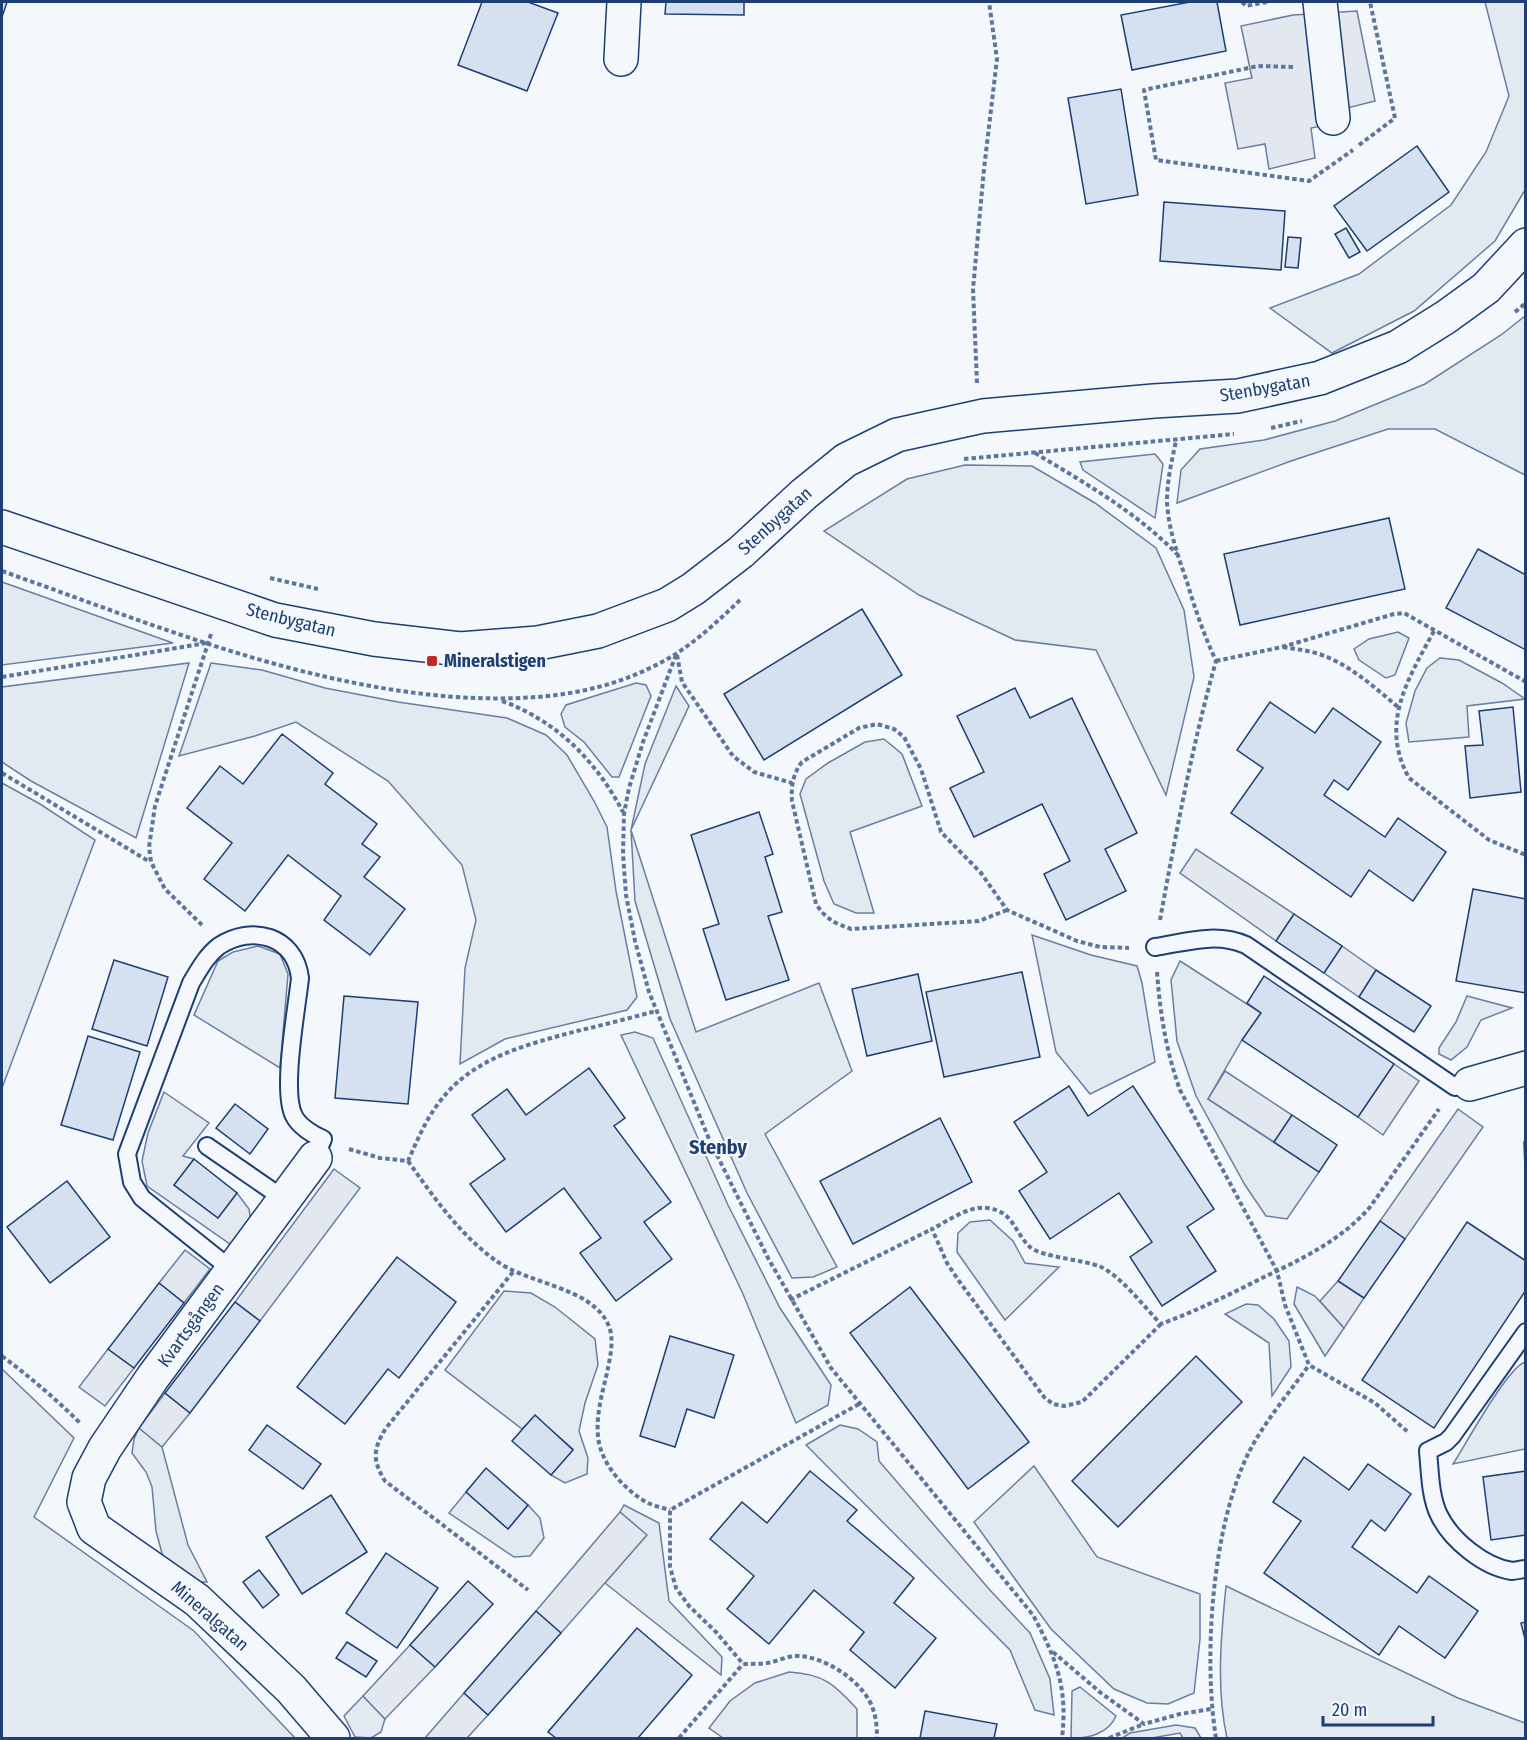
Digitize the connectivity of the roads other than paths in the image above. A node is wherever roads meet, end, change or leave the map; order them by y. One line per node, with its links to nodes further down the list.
1 (624, 2): 3 (street)
2 (1320, 2): 4 (street)
3 (621, 59)
4 (1333, 118)
5 (1526, 245): 6 (street, Stenbygatan)
6 (2, 527)
7 (1155, 946): 9 (lane)
8 (1526, 1068): 9 (street)
9 (1462, 1085)
10 (207, 1146): 12 (lane)
11 (319, 1148): 12 (street, Kvartsgången); 13 (lane)
12 (284, 1199): 13 (street, Kvartsgången)
13 (232, 1270): 15 (street, Kvartsgången)
14 (1526, 1332): 16 (lane)
15 (84, 1502): 17 (street, Mineralgatan)
16 (1526, 1569)
17 (333, 1738)

